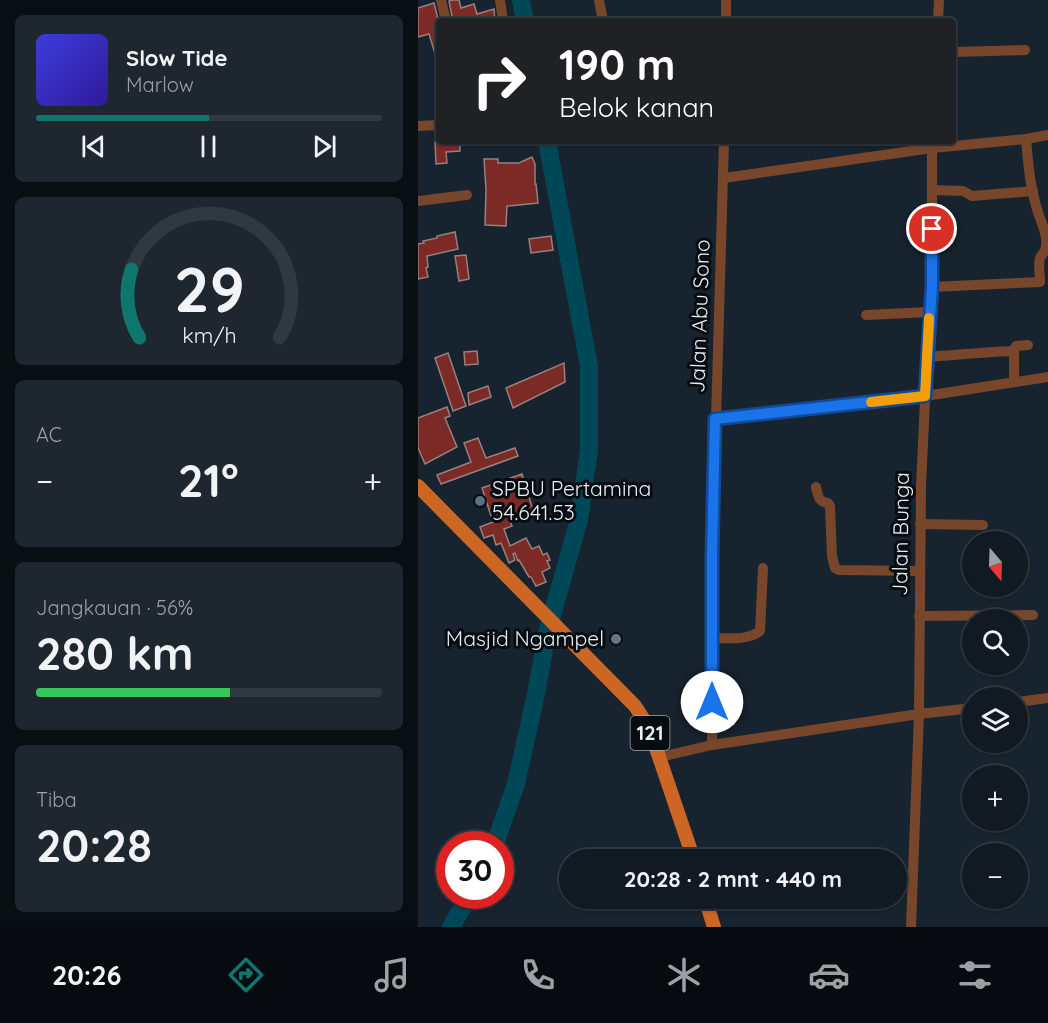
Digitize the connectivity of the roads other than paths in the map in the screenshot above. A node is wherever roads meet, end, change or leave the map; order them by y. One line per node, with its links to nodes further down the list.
1 (440, 0): 6 (street)
2 (500, 0): 7 (street)
3 (599, 0): 8 (street)
4 (726, 0): 9 (street)
5 (939, 0): 10 (street)
6 (445, 18)
7 (503, 18)
8 (602, 18)
9 (726, 18)
10 (938, 18)
11 (1025, 50): 12 (street)
12 (956, 52)
13 (436, 125): 14 (street)
14 (418, 126)
15 (1048, 135): 16 (street)
16 (1026, 139): 17 (street); 23 (street)
17 (956, 143)
18 (724, 144): 21 (street, Jalan Abu Sono)
19 (948, 144): 20 (street)
20 (932, 145): 21 (street); 22 (street, Jalan Bunga)
21 (724, 178): 35 (street, Jalan Abu Sono)
22 (932, 190): 23 (street); 26 (street, Jalan Bunga)
23 (1033, 191): 26 (street)
24 (467, 195): 25 (street)
25 (418, 201)
26 (932, 287): 27 (street, Jalan Bunga)
27 (930, 312): 28 (street); 31 (street, Jalan Bunga)
28 (866, 315)
29 (1028, 345): 30 (street)
30 (1014, 351): 31 (street); 33 (street)
31 (927, 357): 34 (street, Jalan Bunga)
32 (1048, 377): 33 (street)
33 (1014, 382): 34 (street)
34 (925, 396): 35 (street); 38 (street, Jalan Bunga)
35 (715, 419): 44 (street, Jalan Abu Sono)
36 (418, 486): 50 (main road, 121)
37 (816, 487): 41 (street)
38 (920, 524): 39 (street); 41 (street, Jalan Bunga)
39 (983, 525)
40 (763, 568): 44 (street)
41 (920, 571): 43 (street, Jalan Bunga)
42 (1033, 615): 43 (street)
43 (919, 616): 48 (street, Jalan Bunga)
44 (712, 638): 49 (street, Jalan Abu Sono)
45 (1048, 698): 46 (street)
46 (1028, 701)
47 (962, 709): 48 (street)
48 (919, 714): 49 (street); 54 (street, Jalan Bunga)
49 (712, 745): 50 (street)
50 (660, 757): 51 (main road, 121)
51 (690, 849)
52 (708, 909): 53 (main road)
53 (714, 927)
54 (911, 927)

